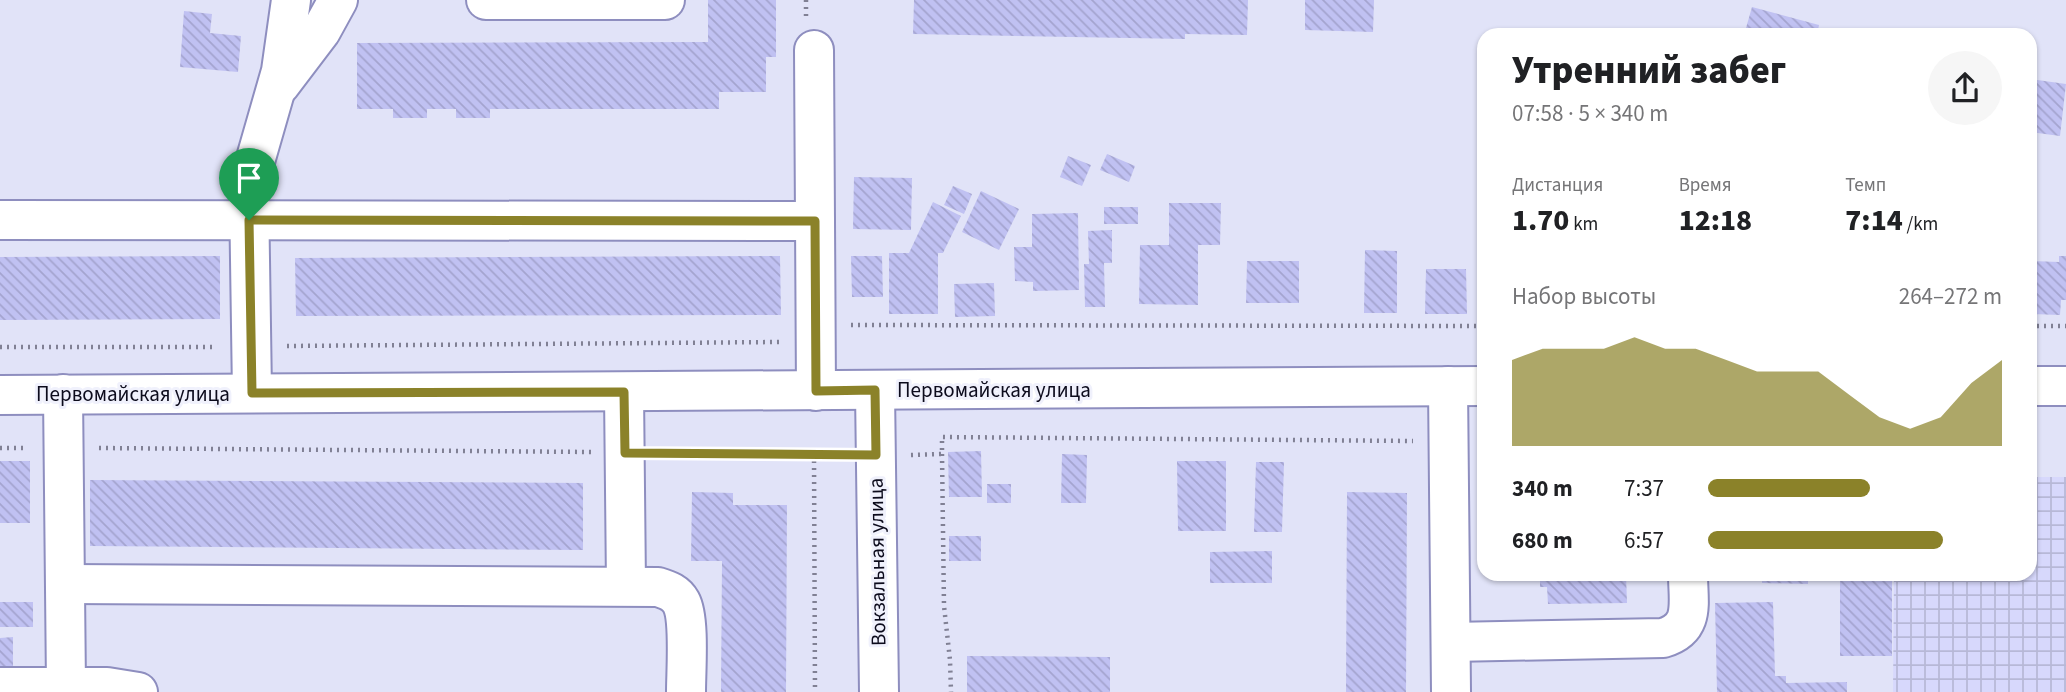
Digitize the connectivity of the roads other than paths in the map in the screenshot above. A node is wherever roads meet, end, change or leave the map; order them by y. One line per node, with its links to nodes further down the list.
1 (291, 0): 6 (main road)
2 (338, 0): 6 (main road)
3 (486, 0): 4 (main road)
4 (665, 0)
5 (814, 50): 9 (main road)
6 (276, 90): 8 (main road)
7 (0, 220): 8 (main road)
8 (249, 220): 9 (main road); 16 (main road)
9 (815, 221): 14 (main road)
10 (1466, 386): 13 (main road, Первомайская улица); 22 (main road)
11 (2037, 386): 12 (main road)
12 (2066, 386)
13 (875, 390): 14 (main road, Первомайская улица); 27 (main road, Вокзальная улица)
14 (816, 391): 15 (main road, Первомайская улица)
15 (624, 392): 16 (main road, Первомайская улица); 21 (main road)
16 (252, 393): 17 (main road, Первомайская улица)
17 (63, 394): 18 (main road, Первомайская улица); 20 (main road)
18 (0, 395)
19 (1688, 581): 22 (main road)
20 (65, 584): 21 (main road); 23 (main road)
21 (626, 586): 26 (main road)
22 (1451, 642): 28 (main road)
23 (66, 686): 24 (main road); 25 (main road)
24 (0, 687)
25 (138, 692)
26 (686, 692)
27 (879, 692)
28 (1451, 692)

